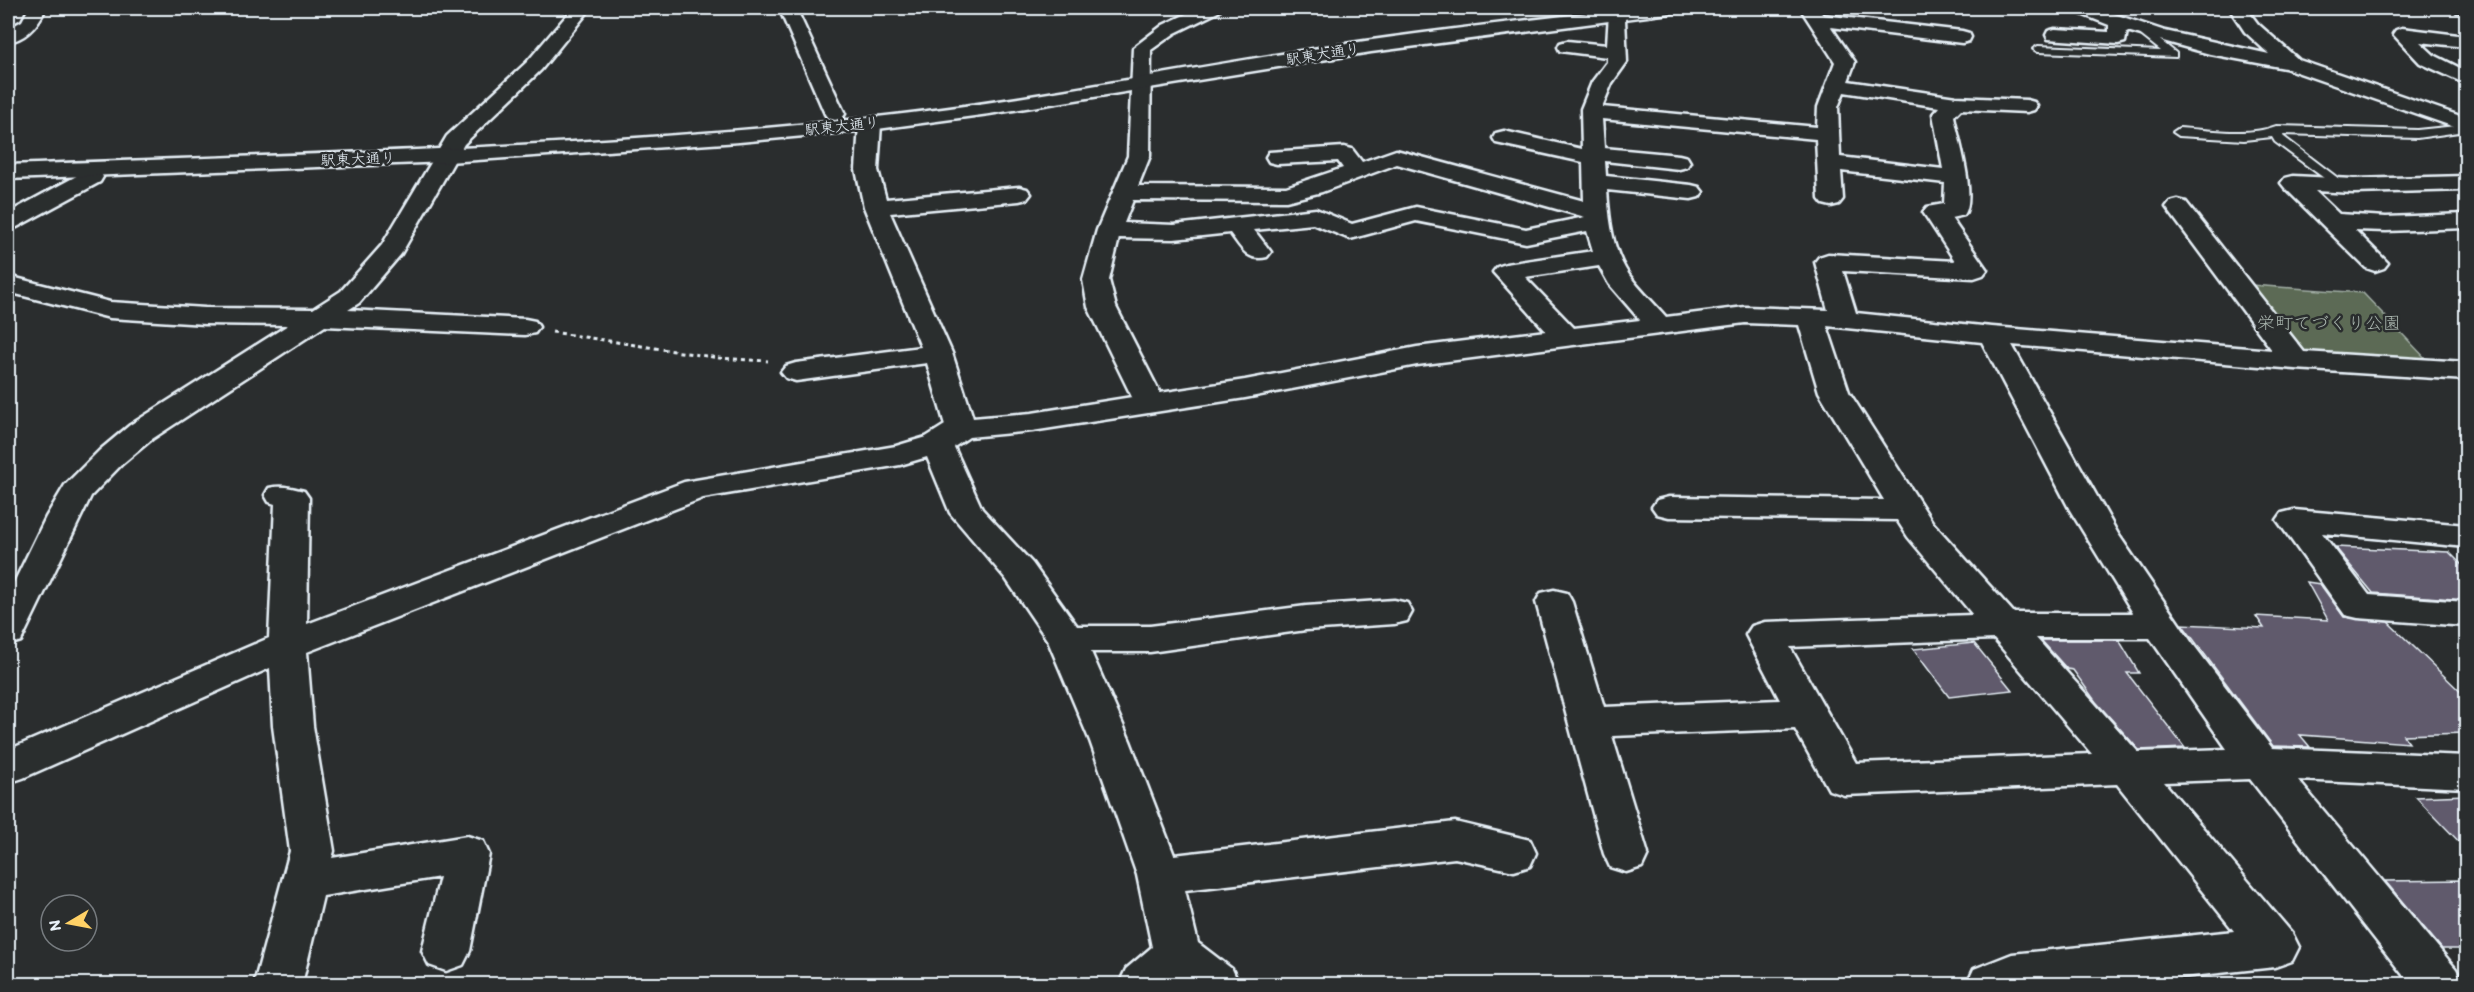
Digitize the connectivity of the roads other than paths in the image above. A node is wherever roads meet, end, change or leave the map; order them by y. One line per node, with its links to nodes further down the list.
1 (37, 8): 14 (street)
2 (582, 8): 36 (street)
3 (787, 8): 29 (street)
4 (1212, 8): 21 (street)
5 (1588, 8): 21 (street, 駅東大通り)
6 (1670, 8): 9 (street, 駅東大通り)
7 (2082, 8): 11 (street)
8 (2238, 8): 20 (street)
9 (1616, 10): 19 (street); 21 (street, 駅東大通り)
10 (1814, 14): 15 (street); 22 (street)
11 (2118, 22): 12 (street); 13 (street)
12 (2141, 30): 18 (lane); 20 (street)
13 (2055, 35)
14 (8, 37)
15 (1962, 37)
16 (2466, 41): 23 (street)
17 (1567, 47): 19 (street)
18 (2038, 49)
19 (1617, 52): 28 (street)
20 (2292, 64): 25 (street)
21 (1141, 78): 29 (street, 駅東大通り); 30 (street, 駅東大通り); 50 (street)
22 (1838, 85): 26 (street); 33 (street)
23 (2463, 88)
24 (2434, 93): 25 (street)
25 (2379, 95): 31 (street)
26 (1956, 103): 27 (street); 45 (street)
27 (2027, 106)
28 (1591, 112): 33 (street); 37 (street)
29 (835, 114): 36 (street, 駅東大通り)
30 (870, 124): 36 (street, 駅東大通り); 53 (street)
31 (2466, 126): 34 (lane)
32 (2179, 132): 34 (lane)
33 (1827, 134): 41 (street)
34 (2277, 134): 48 (lane)
35 (1504, 138): 37 (street)
36 (452, 148): 39 (street, 駅東大通り); 43 (street, 駅東大通り); 65 (street)
37 (1594, 156): 40 (street); 46 (street)
38 (1277, 157): 42 (street)
39 (8, 161)
40 (1679, 162)
41 (1828, 164): 45 (street); 52 (street)
42 (1357, 171): 50 (street); 55 (street)
43 (8, 172)
44 (92, 177): 58 (street)
45 (1957, 177): 67 (street)
46 (1595, 182): 49 (street); 55 (street)
47 (2466, 183): 48 (street)
48 (2339, 185): 56 (street)
49 (1691, 192)
50 (1125, 193): 60 (street)
51 (1019, 194): 53 (street)
52 (1831, 199)
53 (876, 207): 72 (street)
54 (2178, 207): 73 (street)
55 (1597, 217): 59 (street); 62 (street)
56 (2332, 221): 57 (street); 63 (street)
57 (2466, 221)
58 (8, 222)
59 (1237, 225): 60 (street); 61 (street)
60 (1109, 231): 76 (street)
61 (1258, 252)
62 (1607, 257): 68 (street); 71 (street)
63 (2374, 263)
64 (8, 284): 65 (street)
65 (318, 317): 69 (street); 87 (street)
66 (1810, 317): 67 (street); 68 (street); 80 (street)
67 (1845, 320): 70 (street)
68 (1659, 325): 71 (street)
69 (525, 327)
70 (1992, 335): 73 (street); 85 (street)
71 (1566, 336): 76 (street)
72 (938, 353): 75 (street); 77 (street)
73 (2295, 360): 74 (street)
74 (2466, 371)
75 (796, 372)
76 (1149, 402): 77 (street)
77 (949, 436): 88 (street); 89 (street)
78 (281, 495): 89 (street)
79 (1669, 507): 80 (street)
80 (1908, 510): 86 (street)
81 (2466, 536): 84 (street)
82 (1554, 602): 91 (street)
83 (1394, 612): 88 (street)
84 (2466, 614)
85 (2160, 625): 86 (street); 92 (street)
86 (2004, 626): 90 (street); 94 (street)
87 (8, 632)
88 (1066, 639): 98 (street)
89 (288, 645): 93 (street); 99 (street)
90 (1807, 714): 91 (street); 94 (street)
91 (1588, 722): 97 (street)
92 (2259, 763): 94 (street); 95 (street); 106 (street)
93 (8, 767)
94 (2128, 768): 105 (street)
95 (2466, 772)
96 (1514, 853): 98 (street)
97 (1626, 854)
98 (1159, 875): 101 (street)
99 (304, 881): 100 (street); 102 (street)
100 (446, 951)
101 (1177, 954): 103 (street); 104 (street)
102 (278, 984)
103 (1143, 984)
104 (1215, 984)
105 (1991, 984)
106 (2439, 984)

